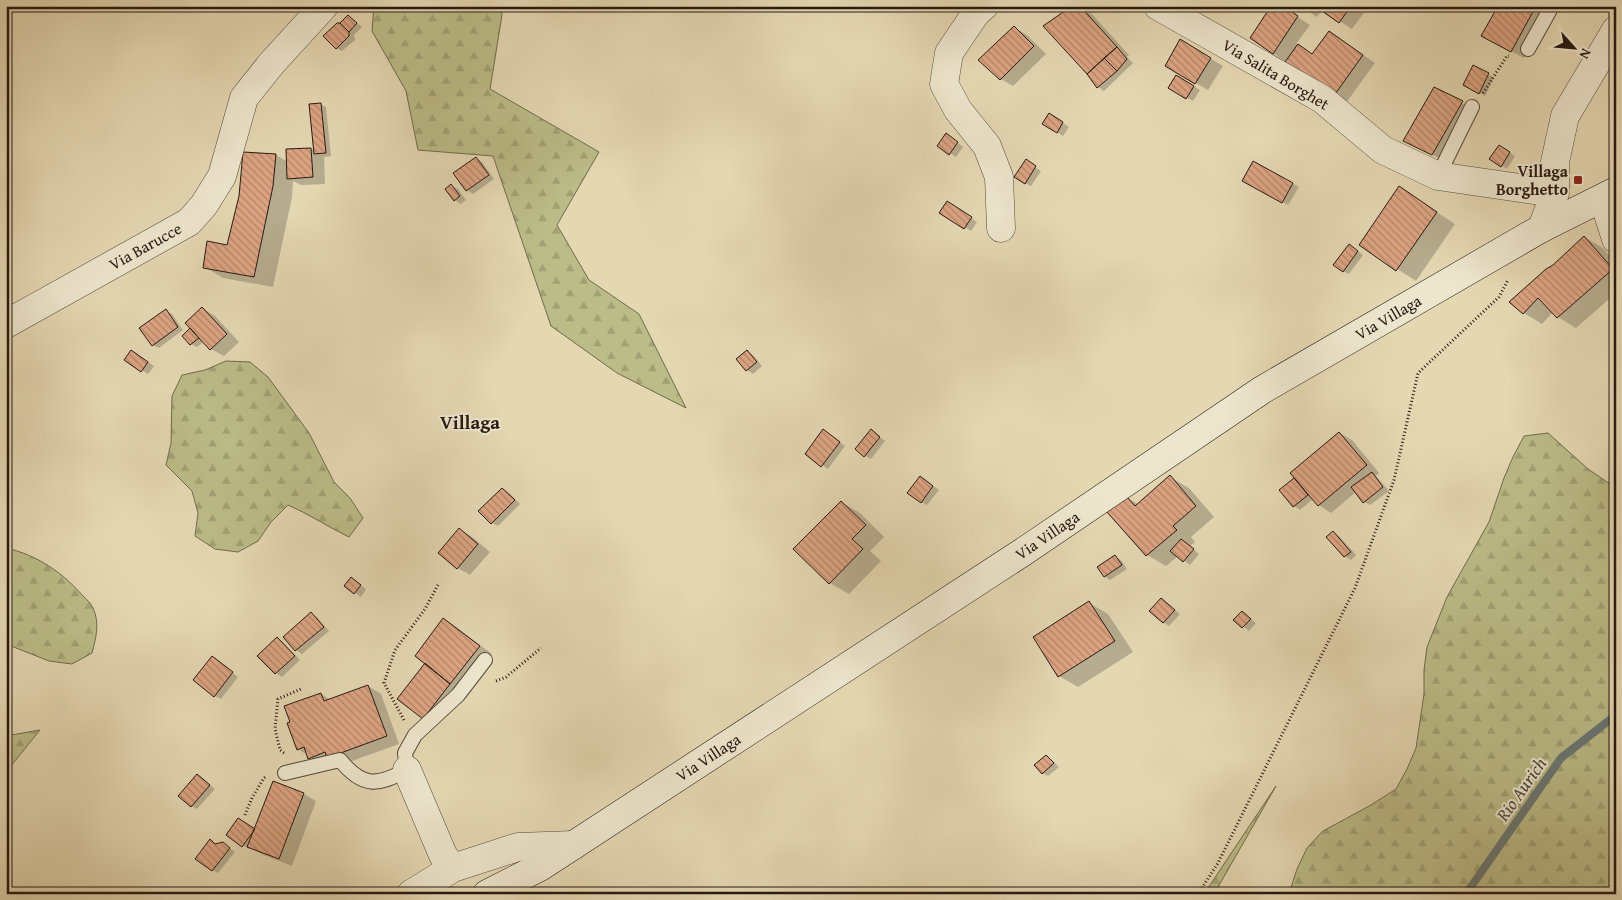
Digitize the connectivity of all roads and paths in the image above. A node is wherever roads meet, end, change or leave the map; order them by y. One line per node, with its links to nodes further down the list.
1 (324, 6): 15 (street, Via Barucce)
2 (984, 6): 11 (street)
3 (1158, 6): 8 (street, Via Salita Borghet)
4 (1552, 6): 6 (lane)
5 (1616, 30): 9 (street)
6 (1528, 49): 7 (path)
7 (1472, 107): 8 (lane)
8 (1438, 176): 9 (street, Via Salita Borghet)
9 (1554, 193): 12 (street)
10 (1610, 194): 12 (street, Via Villaga); 13 (street)
11 (1000, 228)
12 (1542, 228): 24 (street, Via Villaga)
13 (1616, 239)
14 (1511, 274): 28 (path)
15 (6, 324)
16 (439, 583): 19 (path)
17 (485, 660): 19 (lane)
18 (301, 689): 20 (path)
19 (415, 735): 21 (lane)
20 (307, 768): 21 (lane); 22 (lane)
21 (407, 770): 25 (street)
22 (285, 773): 23 (path)
23 (245, 815)
24 (574, 845): 25 (street); 27 (street, Via Villaga)
25 (453, 868): 26 (street)
26 (411, 894)
27 (487, 894)
28 (1198, 894)

